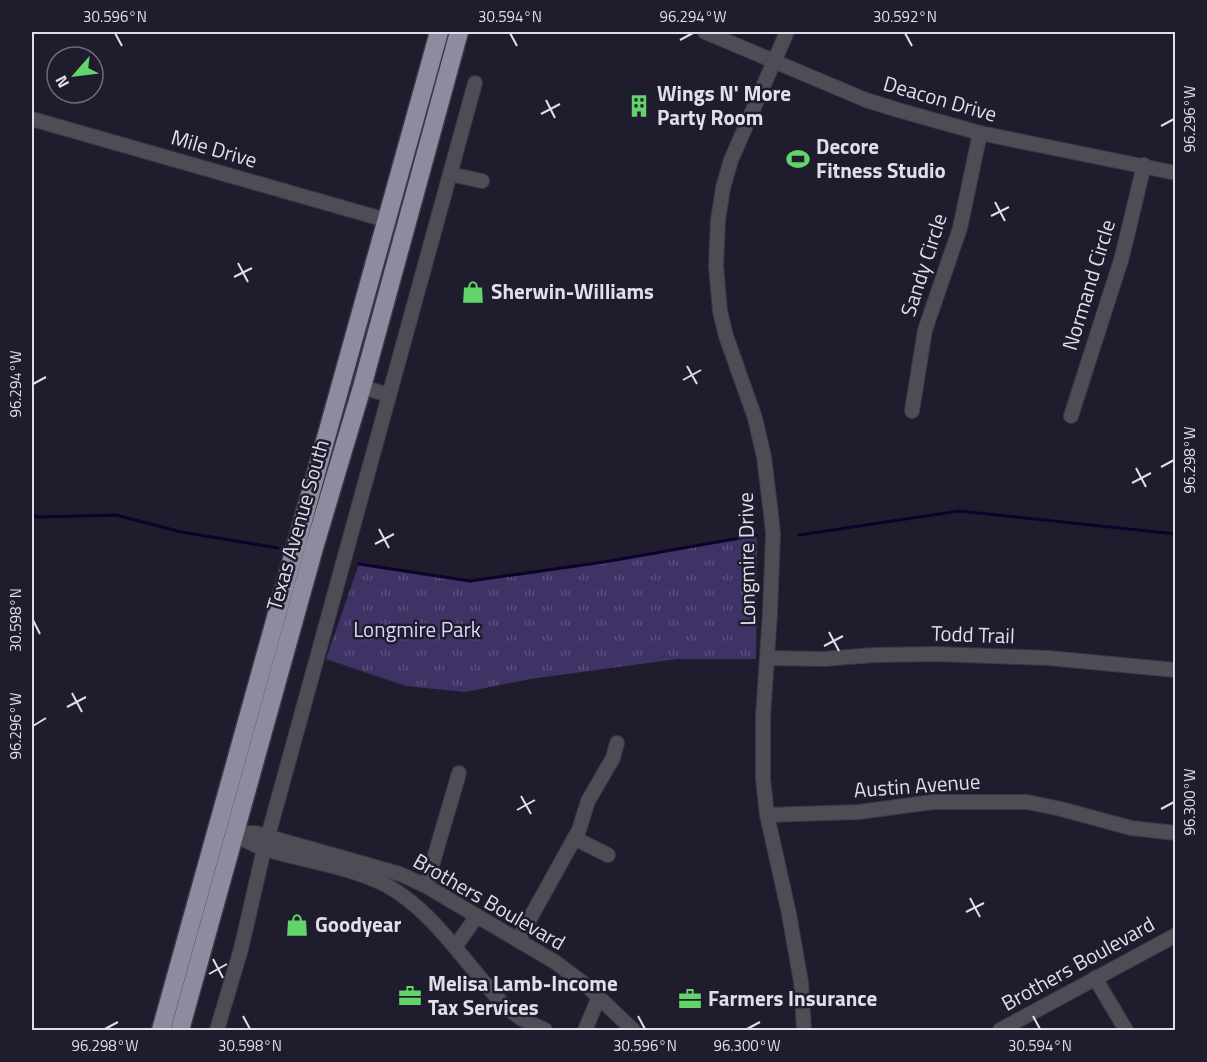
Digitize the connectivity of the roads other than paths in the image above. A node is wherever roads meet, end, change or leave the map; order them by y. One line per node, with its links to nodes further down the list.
1 (439, 32): 6 (highway, Texas Avenue South)
2 (459, 32): 9 (highway, Texas Avenue South)
3 (705, 32): 5 (street, Deacon Drive)
4 (787, 32): 5 (street, Longmire Drive)
5 (774, 62): 10 (street, Deacon Drive); 21 (street, Longmire Drive)
6 (425, 82): 9 (highway); 15 (highway, Texas Avenue South)
7 (475, 83): 13 (street)
8 (32, 119): 15 (street, Mile Drive)
9 (435, 123): 17 (highway, Texas Avenue South)
10 (980, 134): 11 (street, Deacon Drive); 19 (street, Sandy Circle)
11 (1144, 165): 12 (street, Deacon Drive); 20 (street, Normand Circle)
12 (1176, 173)
13 (450, 174): 14 (street); 18 (street)
14 (482, 181)
15 (386, 220): 16 (highway, Texas Avenue South)
16 (347, 360): 17 (highway); 26 (highway, Texas Avenue South)
17 (362, 387): 18 (street); 26 (highway, Texas Avenue South)
18 (389, 395): 29 (street)
19 (912, 411)
20 (1071, 416)
21 (769, 658): 22 (street, Todd Trail); 25 (street, Longmire Drive)
22 (1176, 670)
23 (617, 743): 28 (street)
24 (459, 773): 31 (street)
25 (767, 815): 27 (street, Austin Avenue); 44 (street, Longmire Drive)
26 (226, 832): 29 (street, Brothers Boulevard); 38 (highway, Texas Avenue South); 39 (highway, Texas Avenue South)
27 (1176, 833)
28 (574, 838): 30 (street); 34 (street)
29 (266, 843): 31 (street, Brothers Boulevard); 35 (street, Brothers Boulevard); 40 (street)
30 (608, 855)
31 (426, 886): 32 (street, Brothers Boulevard)
32 (477, 916): 34 (street, Brothers Boulevard); 35 (street)
33 (1176, 935): 36 (street, Brothers Boulevard)
34 (518, 940): 37 (street, Brothers Boulevard)
35 (454, 947): 41 (street, Brothers Boulevard)
36 (1095, 978): 45 (street, Brothers Boulevard); 46 (street)
37 (599, 997): 42 (street); 43 (street, Brothers Boulevard)
38 (161, 1030)
39 (180, 1030)
40 (217, 1030)
41 (544, 1030)
42 (585, 1030)
43 (633, 1030)
44 (804, 1030)
45 (1000, 1030)
46 (1126, 1030)

